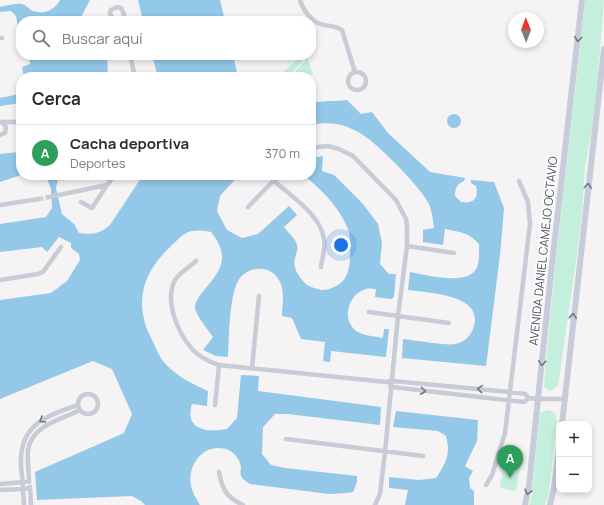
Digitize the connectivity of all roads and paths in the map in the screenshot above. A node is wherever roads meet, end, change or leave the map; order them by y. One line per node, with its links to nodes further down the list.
1 (300, 0): 3 (street)
2 (582, 0): 39 (main road, AVENIDA DANIEL CAMEJO OCTAVIO, one-way to 39)
3 (310, 16)
4 (316, 21): 8 (street)
5 (604, 49): 40 (main road, one-way to 5)
6 (131, 60): 7 (street)
7 (134, 72)
8 (355, 72): 8 (street)
9 (1, 122): 10 (street); 11 (street)
10 (16, 122)
11 (0, 134)
12 (316, 148): 22 (street)
13 (111, 180): 16 (street)
14 (274, 181): 21 (street); 26 (street)
15 (519, 181): 37 (street)
16 (107, 185): 17 (street); 19 (street)
17 (50, 196)
18 (39, 199): 20 (street)
19 (81, 202)
20 (0, 205)
21 (248, 206)
22 (407, 246): 24 (street); 30 (street)
23 (61, 247): 27 (street)
24 (454, 253)
25 (196, 261): 32 (street)
26 (321, 267)
27 (0, 280)
28 (259, 296): 33 (street)
29 (369, 312): 30 (street)
30 (398, 316): 31 (street); 34 (street)
31 (448, 323)
32 (219, 365): 33 (street); 43 (street)
33 (252, 368): 35 (street)
34 (393, 381): 35 (street); 36 (street); 37 (street, one-way to 34)
35 (386, 382): 36 (street)
36 (392, 387): 41 (street, one-way to 41); 47 (street)
37 (509, 392): 38 (street); 41 (street)
38 (529, 398): 39 (street); 41 (street)
39 (539, 399): 40 (street); 62 (main road, AVENIDA DANIEL CAMEJO OCTAVIO, one-way to 62)
40 (564, 399): 45 (main road)
41 (508, 400): 54 (street)
42 (78, 404): 44 (street); 44 (street); 51 (street, one-way to 51)
43 (215, 405)
44 (80, 410): 52 (street)
45 (562, 421)
46 (286, 439): 47 (street)
47 (386, 452): 48 (street); 61 (street)
48 (423, 456)
49 (558, 457): 63 (main road)
50 (219, 472): 60 (street)
51 (23, 482): 52 (street); 53 (street); 55 (street)
52 (29, 482): 56 (street)
53 (0, 484)
54 (486, 485)
55 (23, 488): 56 (street); 57 (street); 58 (street)
56 (30, 488): 59 (street)
57 (0, 490)
58 (24, 505)
59 (31, 505)
60 (242, 505)
61 (375, 505)
62 (525, 505)
63 (550, 505)

